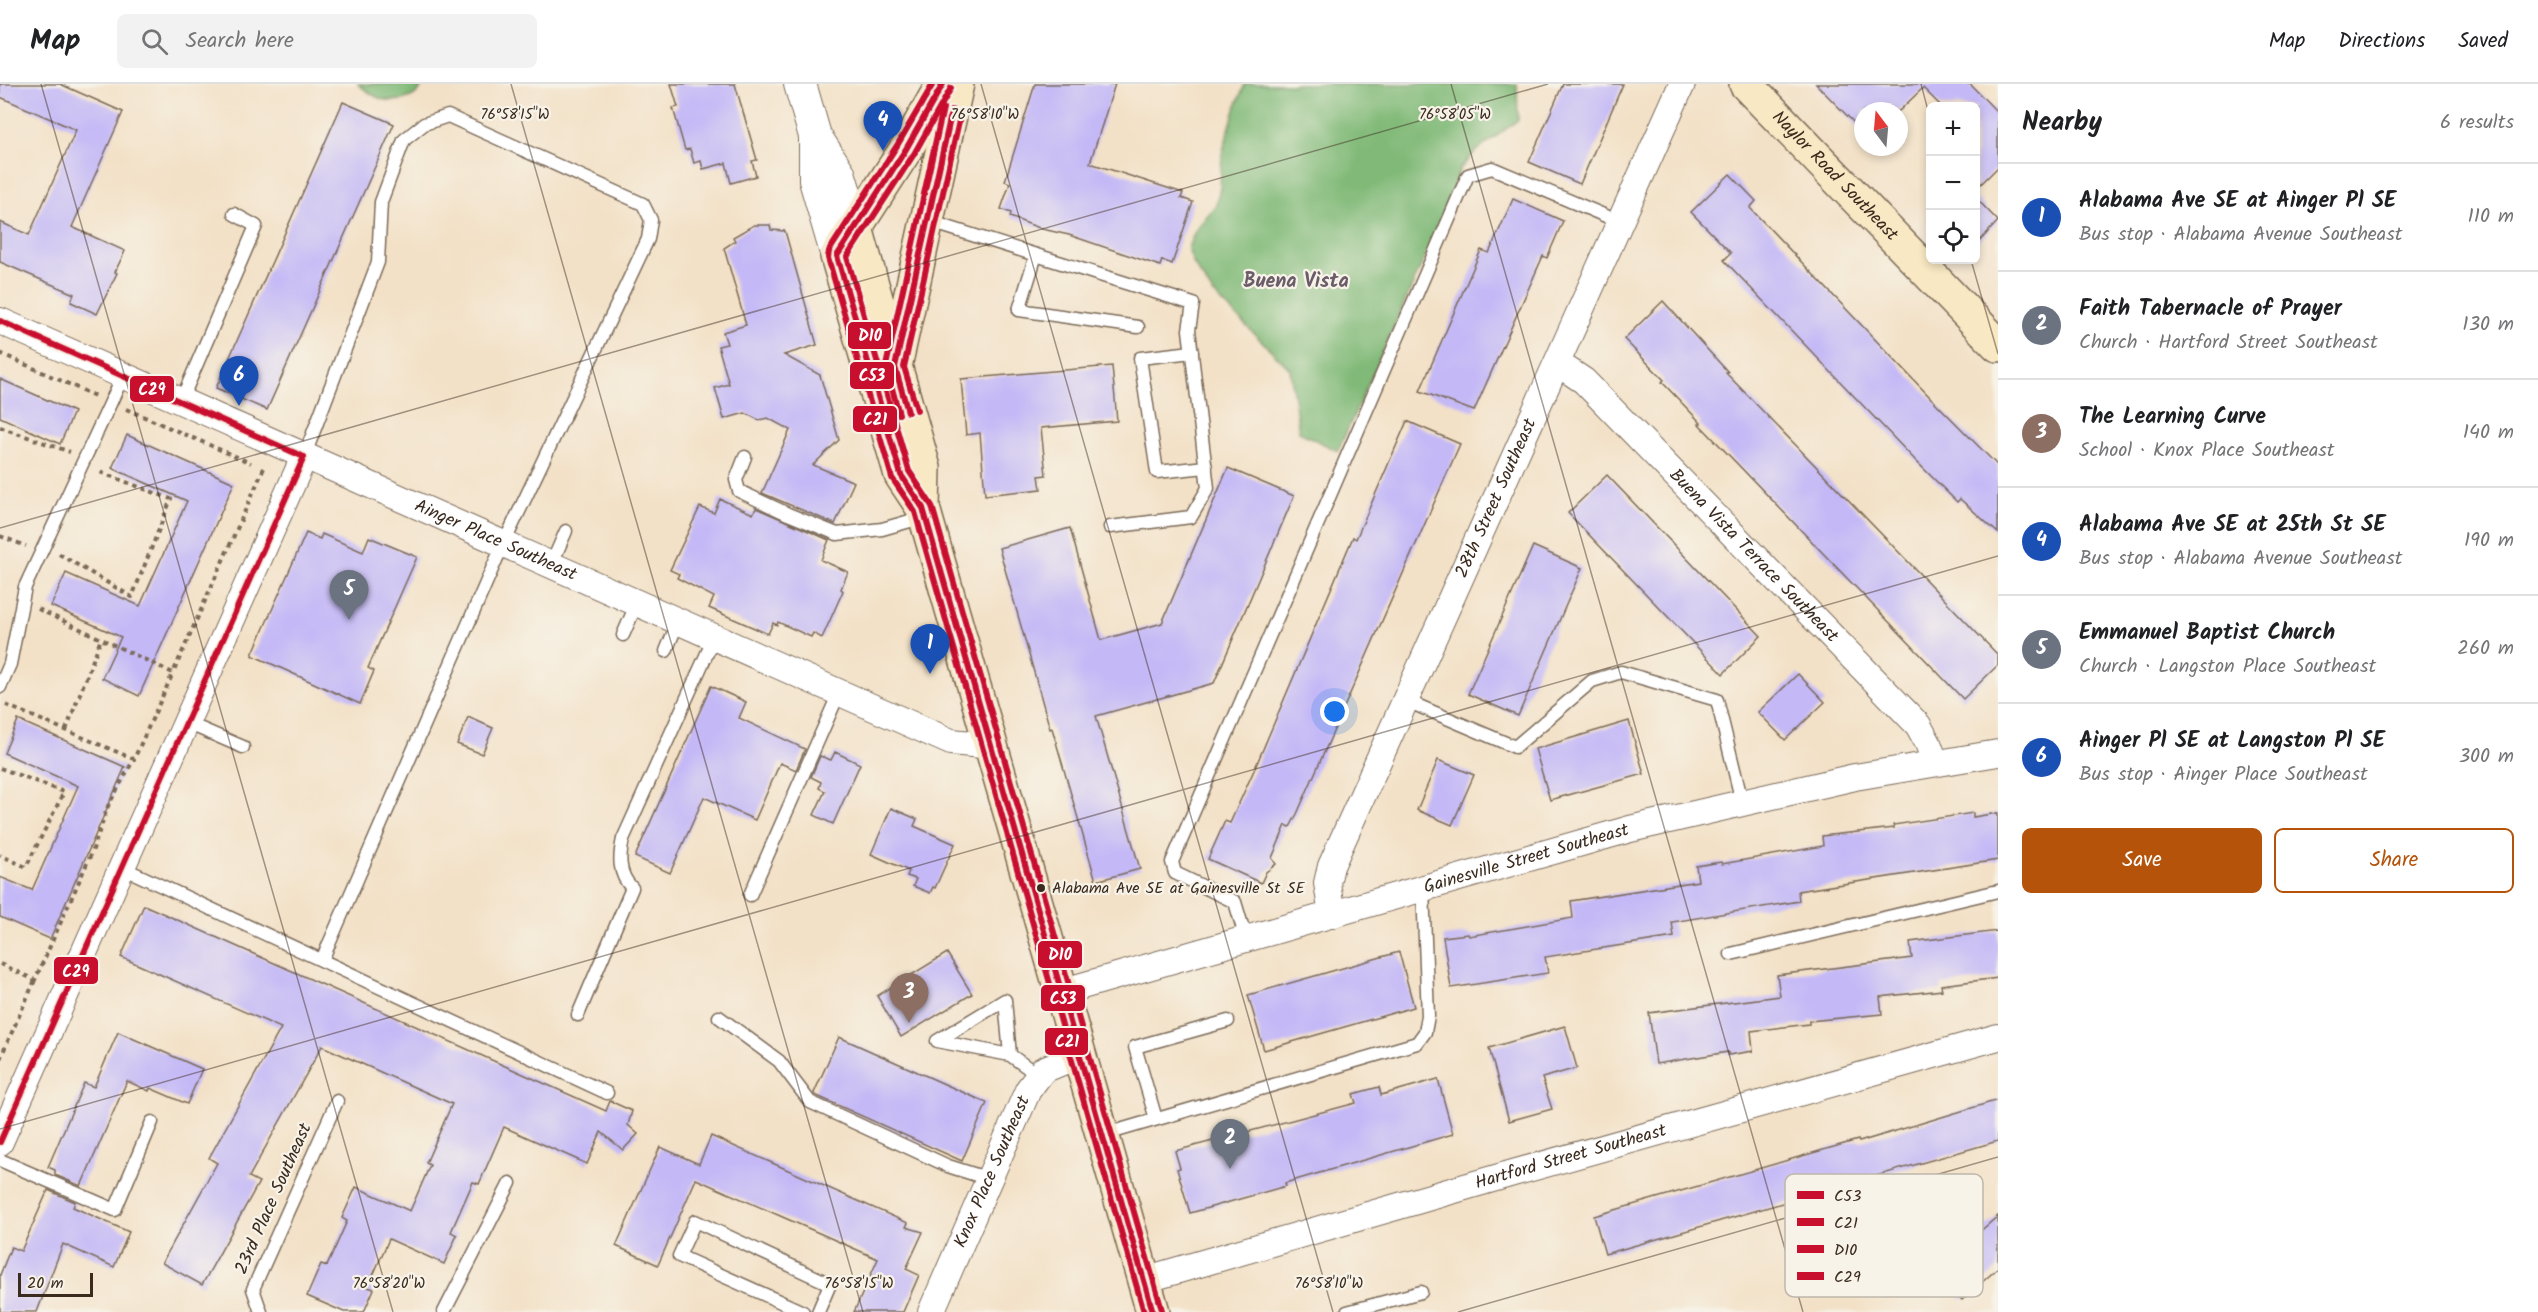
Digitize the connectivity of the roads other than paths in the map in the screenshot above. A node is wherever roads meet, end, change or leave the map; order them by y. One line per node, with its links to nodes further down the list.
1 (800, 84): 6 (street)
2 (944, 84): 10 (main road)
3 (957, 84): 8 (main road)
4 (1682, 84): 9 (street, 28th Street Southeast)
5 (1746, 84): 15 (main road, Naylor Road Southeast)
6 (814, 136): 10 (street); 12 (street)
7 (234, 214): 20 (lane)
8 (927, 220): 11 (lane); 18 (main road)
9 (1620, 222): 17 (street, 28th Street Southeast); 48 (lane)
10 (856, 228): 12 (main road); 18 (main road)
11 (1036, 255): 14 (lane); 16 (lane)
12 (837, 256): 24 (main road)
13 (0, 321): 19 (street, Ainger Place Southeast)
14 (1138, 327)
15 (1998, 345)
16 (1192, 352): 23 (lane); 23 (lane)
17 (1557, 363): 36 (street, 28th Street Southeast); 41 (street, Buena Vista Terrace Southeast)
18 (895, 367): 24 (main road)
19 (123, 376): 20 (street, Ainger Place Southeast); 34 (lane)
20 (181, 402): 21 (street, Ainger Place Southeast)
21 (304, 457): 27 (street, Ainger Place Southeast); 27 (lane); 37 (street)
22 (745, 457): 24 (lane)
23 (1206, 466): 25 (lane)
24 (924, 512): 38 (main road)
25 (1110, 527)
26 (566, 531): 28 (lane)
27 (503, 544): 28 (street, Ainger Place Southeast); 50 (lane)
28 (551, 565): 29 (street, Ainger Place Southeast)
29 (637, 603): 30 (street, Ainger Place Southeast); 31 (lane)
30 (678, 622): 32 (street, Ainger Place Southeast); 33 (lane)
31 (623, 634)
32 (714, 638): 35 (street, Ainger Place Southeast); 52 (lane)
33 (666, 651)
34 (3, 692)
35 (839, 693): 38 (street, Ainger Place Southeast); 46 (lane)
36 (1407, 701): 42 (lane); 47 (street, 28th Street Southeast)
37 (185, 722): 39 (lane); 43 (street)
38 (993, 746): 51 (main road)
39 (243, 747)
40 (1998, 753): 41 (street, Gainesville Street Southeast)
41 (1935, 762): 42 (street, Gainesville Street Southeast)
42 (1742, 802): 44 (street, Gainesville Street Southeast)
43 (121, 867): 50 (lane); 64 (street)
44 (1423, 889): 47 (street, Gainesville Street Southeast); 61 (lane)
45 (1998, 891): 49 (lane)
46 (750, 895)
47 (1332, 915): 48 (street, Gainesville Street Southeast)
48 (1246, 939): 51 (street, Gainesville Street Southeast)
49 (1731, 954)
50 (322, 960): 59 (lane)
51 (1061, 992): 57 (main road)
52 (578, 1015)
53 (719, 1017): 66 (lane)
54 (1228, 1021): 61 (lane)
55 (1998, 1037): 68 (street, Hartford Street Southeast)
56 (1010, 1055): 56 (lane); 58 (lane)
57 (1079, 1055): 58 (street, Knox Place Southeast); 63 (main road)
58 (1038, 1075): 66 (street, Knox Place Southeast)
59 (607, 1093)
60 (337, 1101): 70 (lane, 23rd Place Southeast)
61 (1156, 1119): 63 (lane)
62 (152, 1122): 65 (lane)
63 (1102, 1135): 68 (main road)
64 (0, 1142)
65 (0, 1160)
66 (989, 1179): 74 (street, Knox Place Southeast)
67 (510, 1183): 71 (lane)
68 (1144, 1280): 75 (main road)
69 (1421, 1292): 76 (lane)
70 (261, 1312)
71 (444, 1312)
72 (803, 1312): 73 (lane)
73 (818, 1312)
74 (931, 1312)
75 (1153, 1312)
76 (1347, 1312)

